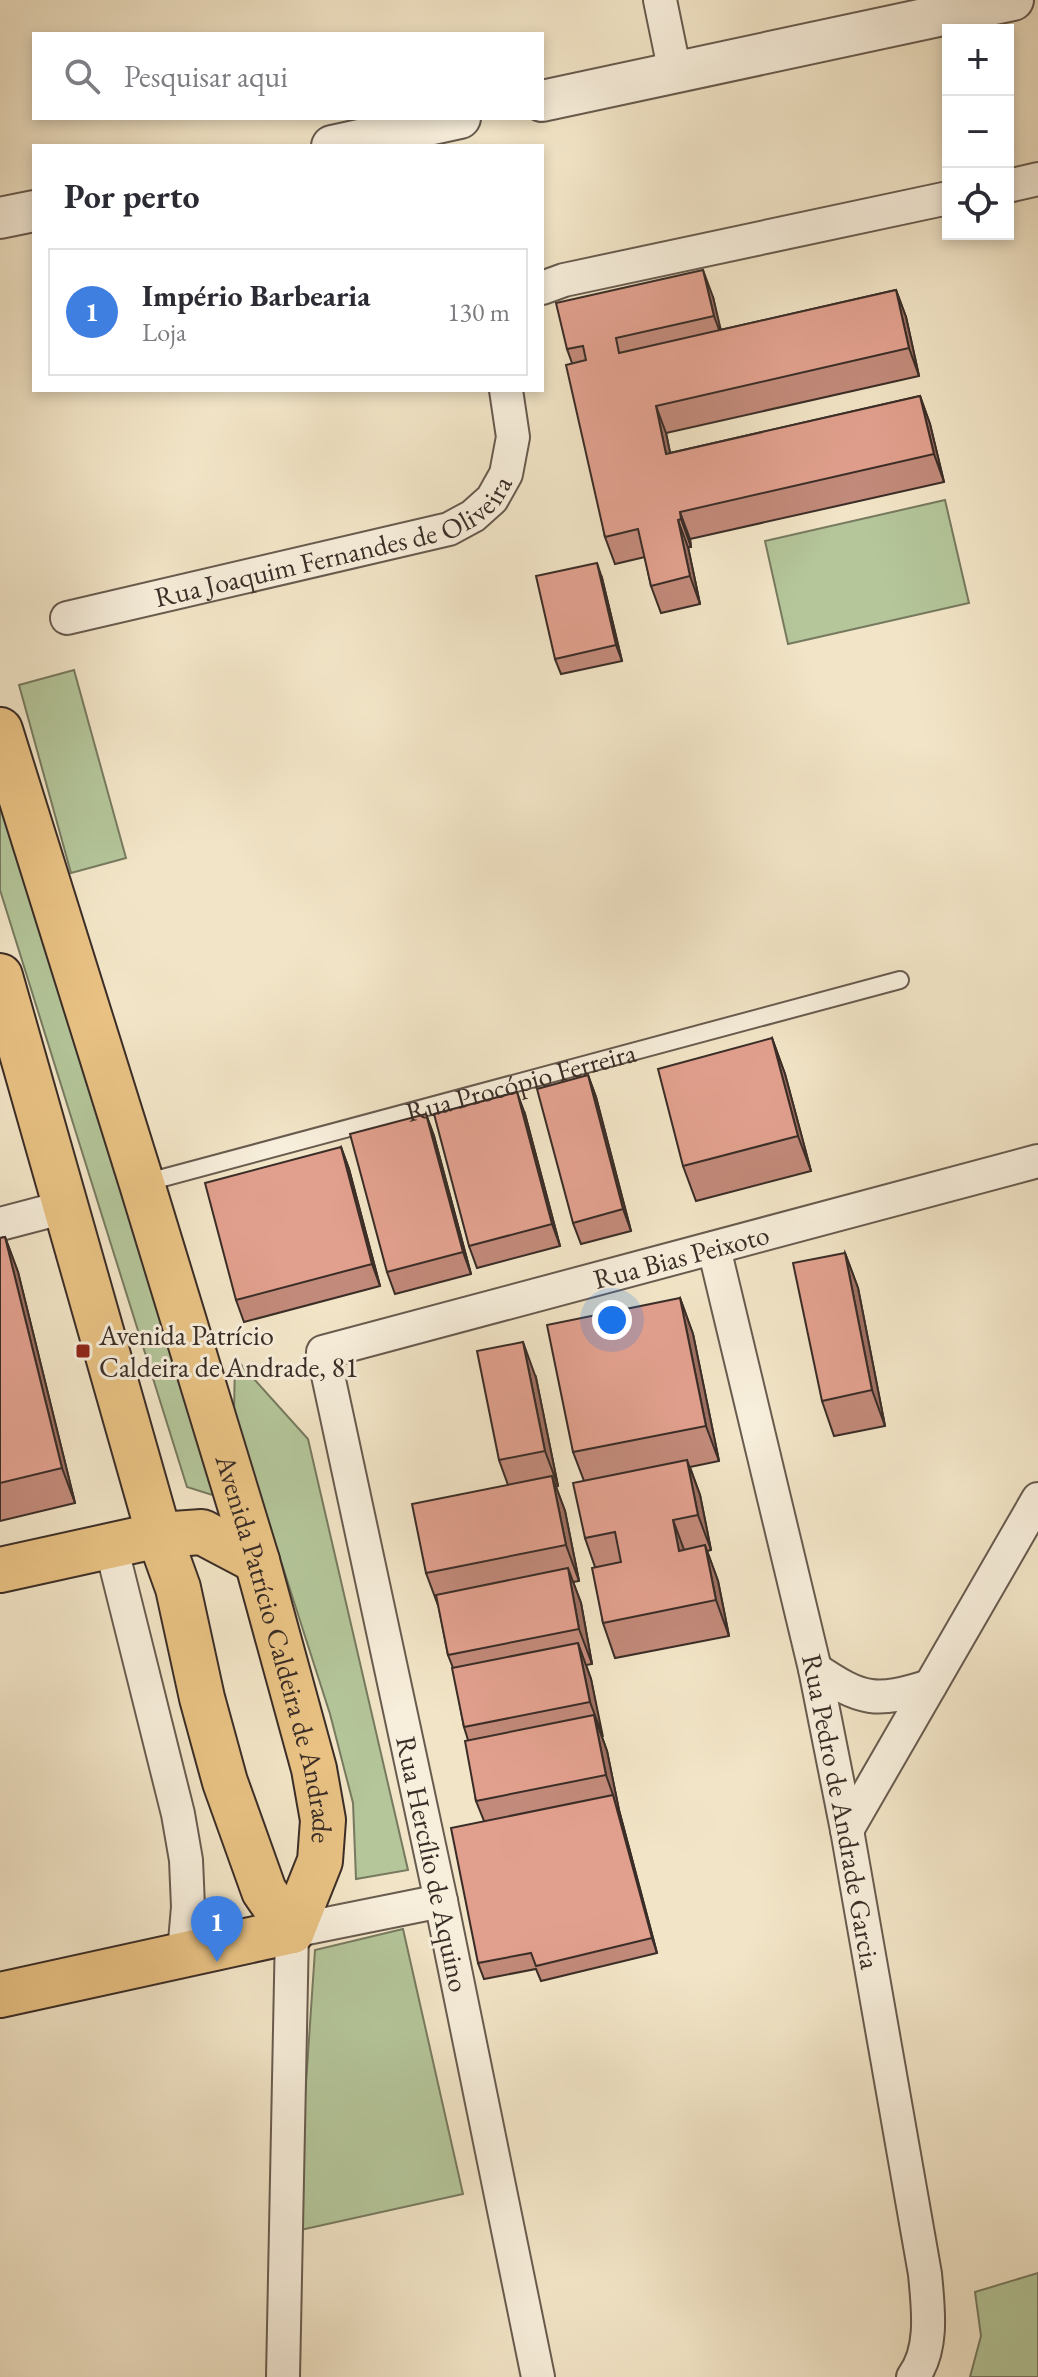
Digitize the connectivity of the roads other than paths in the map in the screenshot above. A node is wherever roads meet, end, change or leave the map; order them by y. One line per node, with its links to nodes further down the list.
1 (660, 0): 3 (street)
2 (1013, 0): 3 (street)
3 (675, 73): 4 (street)
4 (544, 101)
5 (451, 120): 6 (street)
6 (341, 144)
7 (1038, 179): 8 (street)
8 (1014, 185)
9 (942, 199): 12 (street)
10 (32, 211): 11 (street)
11 (0, 218)
12 (544, 287)
13 (506, 392): 14 (street, Rua Joaquim Fernandes de Oliveira)
14 (67, 618)
15 (0, 730): 19 (main road, Avenida Patrício Caldeira de Andrade)
16 (0, 976): 20 (main road)
17 (900, 980): 19 (lane, Rua Procópio Ferreira)
18 (1038, 1161): 22 (street, Rua Bias Peixoto)
19 (142, 1184): 27 (main road, Avenida Patrício Caldeira de Andrade)
20 (65, 1207): 21 (street); 25 (main road)
21 (0, 1224)
22 (714, 1248): 23 (street, Rua Bias Peixoto); 29 (street, Rua Pedro de Andrade Garcia)
23 (323, 1352): 32 (street, Rua Hercílio de Aquino)
24 (1038, 1499): 30 (street)
25 (159, 1535): 26 (main road); 27 (main road); 33 (main road)
26 (111, 1546): 28 (main road); 34 (street)
27 (257, 1561): 33 (main road, Avenida Patrício Caldeira de Andrade)
28 (0, 1570)
29 (815, 1669): 30 (street); 31 (street, Rua Pedro de Andrade Garcia)
30 (930, 1686): 31 (street)
31 (847, 1830): 38 (street, Rua Pedro de Andrade Garcia)
32 (441, 1901): 33 (street); 37 (street, Rua Hercílio de Aquino)
33 (292, 1931): 34 (main road); 36 (street)
34 (184, 1953): 35 (main road)
35 (0, 1995)
36 (283, 2377)
37 (538, 2377)
38 (913, 2377)

